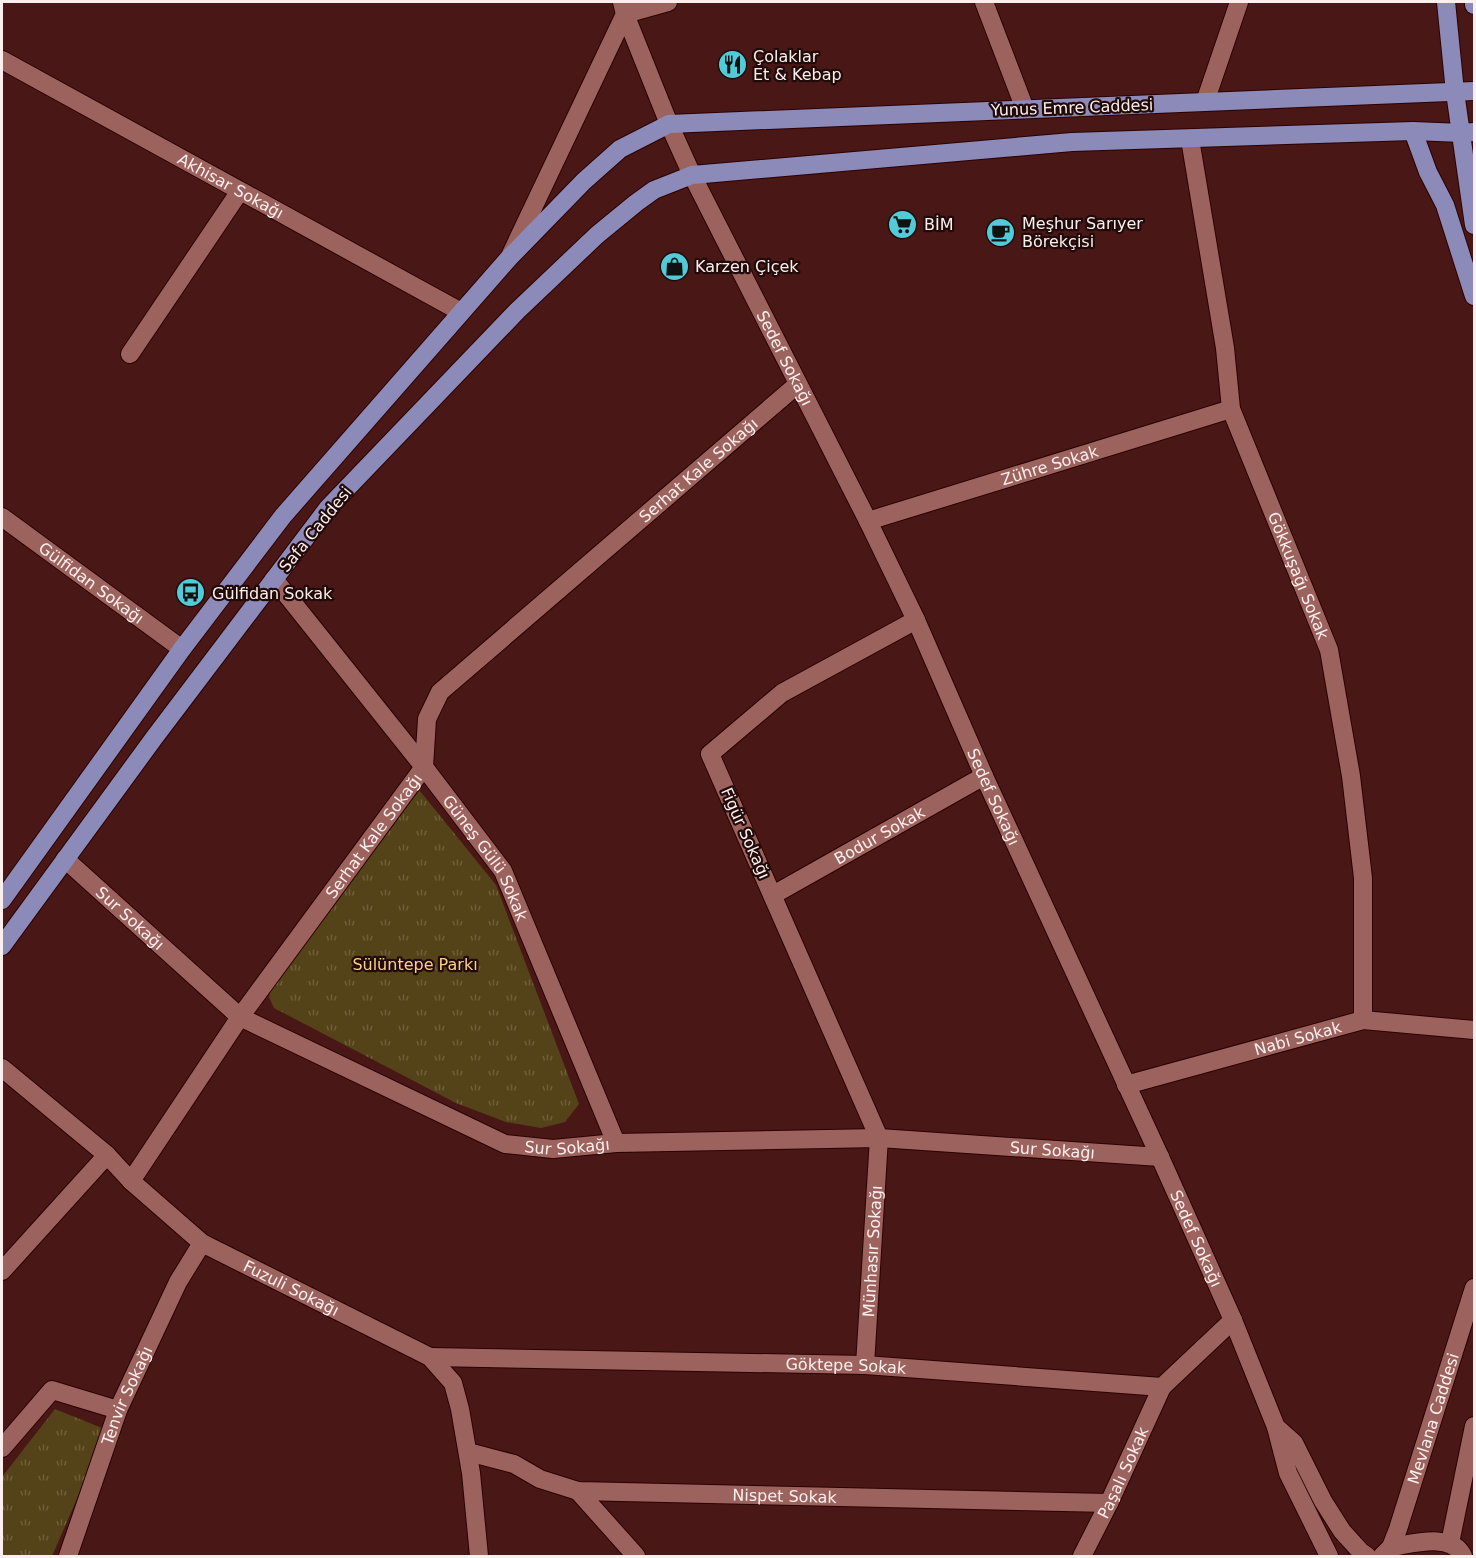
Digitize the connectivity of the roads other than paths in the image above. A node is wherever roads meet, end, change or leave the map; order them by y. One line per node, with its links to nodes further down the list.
1 (668, 2): 5 (street)
2 (984, 2): 10 (street)
3 (1239, 2): 9 (street)
4 (1446, 2): 8 (main road)
5 (623, 8): 11 (street, Sedef Sokağı); 18 (street)
6 (2, 60): 16 (street, Akhisar Sokağı)
7 (1474, 91): 8 (main road, Yunus Emre Caddesi)
8 (1455, 92): 9 (main road, Yunus Emre Caddesi); 13 (main road)
9 (1205, 102): 10 (main road, Yunus Emre Caddesi)
10 (1025, 109): 11 (main road, Yunus Emre Caddesi)
11 (669, 124): 15 (street, Sedef Sokağı); 18 (main road, Safa Caddesi)
12 (1413, 131): 13 (main road); 14 (main road); 19 (main road)
13 (1468, 132): 17 (main road)
14 (1191, 139): 15 (main road); 23 (street, Gökkuşağı Sokak)
15 (692, 174): 22 (street, Sedef Sokağı); 26 (main road, Safa Caddesi)
16 (240, 191): 20 (street, Akhisar Sokağı); 21 (street)
17 (1474, 225)
18 (509, 258): 20 (main road, Safa Caddesi)
19 (1474, 296)
20 (461, 312): 28 (main road, Safa Caddesi)
21 (130, 354)
22 (798, 384): 25 (street, Sedef Sokağı); 29 (street, Serhat Kale Sokağı)
23 (1231, 409): 25 (street, Zühre Sokak); 36 (street, Gökkuşağı Sokak)
24 (2, 517): 28 (street, Gülfidan Sokağı)
25 (868, 521): 27 (street, Sedef Sokağı)
26 (274, 579): 29 (street, Güneş Gülü Sokak); 31 (main road, Safa Caddesi)
27 (916, 620): 30 (street, Sedef Sokağı); 32 (street, Figür Sokağı)
28 (182, 649): 33 (main road, Safa Caddesi)
29 (424, 767): 35 (street, Serhat Kale Sokağı); 41 (street, Güneş Gülü Sokak)
30 (984, 776): 32 (street, Bodur Sokak); 39 (street, Sedef Sokağı)
31 (65, 859): 34 (main road, Safa Caddesi); 35 (street, Sur Sokağı)
32 (773, 895): 40 (street, Figür Sokağı)
33 (2, 900)
34 (2, 946)
35 (240, 1017): 41 (street, Sur Sokağı); 44 (street, Serhat Kale Sokağı)
36 (1363, 1020): 37 (street, Nabi Sokak); 39 (street, Nabi Sokak)
37 (1474, 1030)
38 (2, 1068): 42 (street, Fuzuli Sokağı)
39 (1126, 1085): 43 (street, Sedef Sokağı)
40 (879, 1138): 41 (street, Sur Sokağı); 43 (street, Sur Sokağı); 50 (street, Münhasır Sokağı)
41 (616, 1143)
42 (107, 1155): 44 (street, Fuzuli Sokağı); 46 (street)
43 (1160, 1157): 48 (street, Sedef Sokağı)
44 (131, 1181): 45 (street, Fuzuli Sokağı)
45 (202, 1243): 49 (street, Fuzuli Sokağı); 52 (street, Tenvir Sokağı)
46 (2, 1271)
47 (1474, 1288): 60 (street, Mevlana Caddesi)
48 (1233, 1320): 51 (street); 54 (street, Sedef Sokağı)
49 (430, 1357): 50 (street, Göktepe Sokak); 56 (street, Fuzuli Sokağı)
50 (865, 1365): 51 (street, Göktepe Sokak)
51 (1162, 1388): 58 (street, Paşalı Sokak)
52 (118, 1410): 55 (street); 61 (street, Tenvir Sokağı)
53 (1474, 1426): 59 (street)
54 (1276, 1427): 65 (street); 66 (street)
55 (2, 1448)
56 (468, 1452): 57 (street, Nispet Sokak); 62 (street, Fuzuli Sokağı)
57 (578, 1491): 58 (street, Nispet Sokak); 63 (street)
58 (1108, 1503): 64 (street, Paşalı Sokak)
59 (1462, 1550): 60 (street)
60 (1386, 1552)
61 (68, 1557)
62 (479, 1557)
63 (636, 1557)
64 (1082, 1557)
65 (1329, 1557)
66 (1367, 1557)

